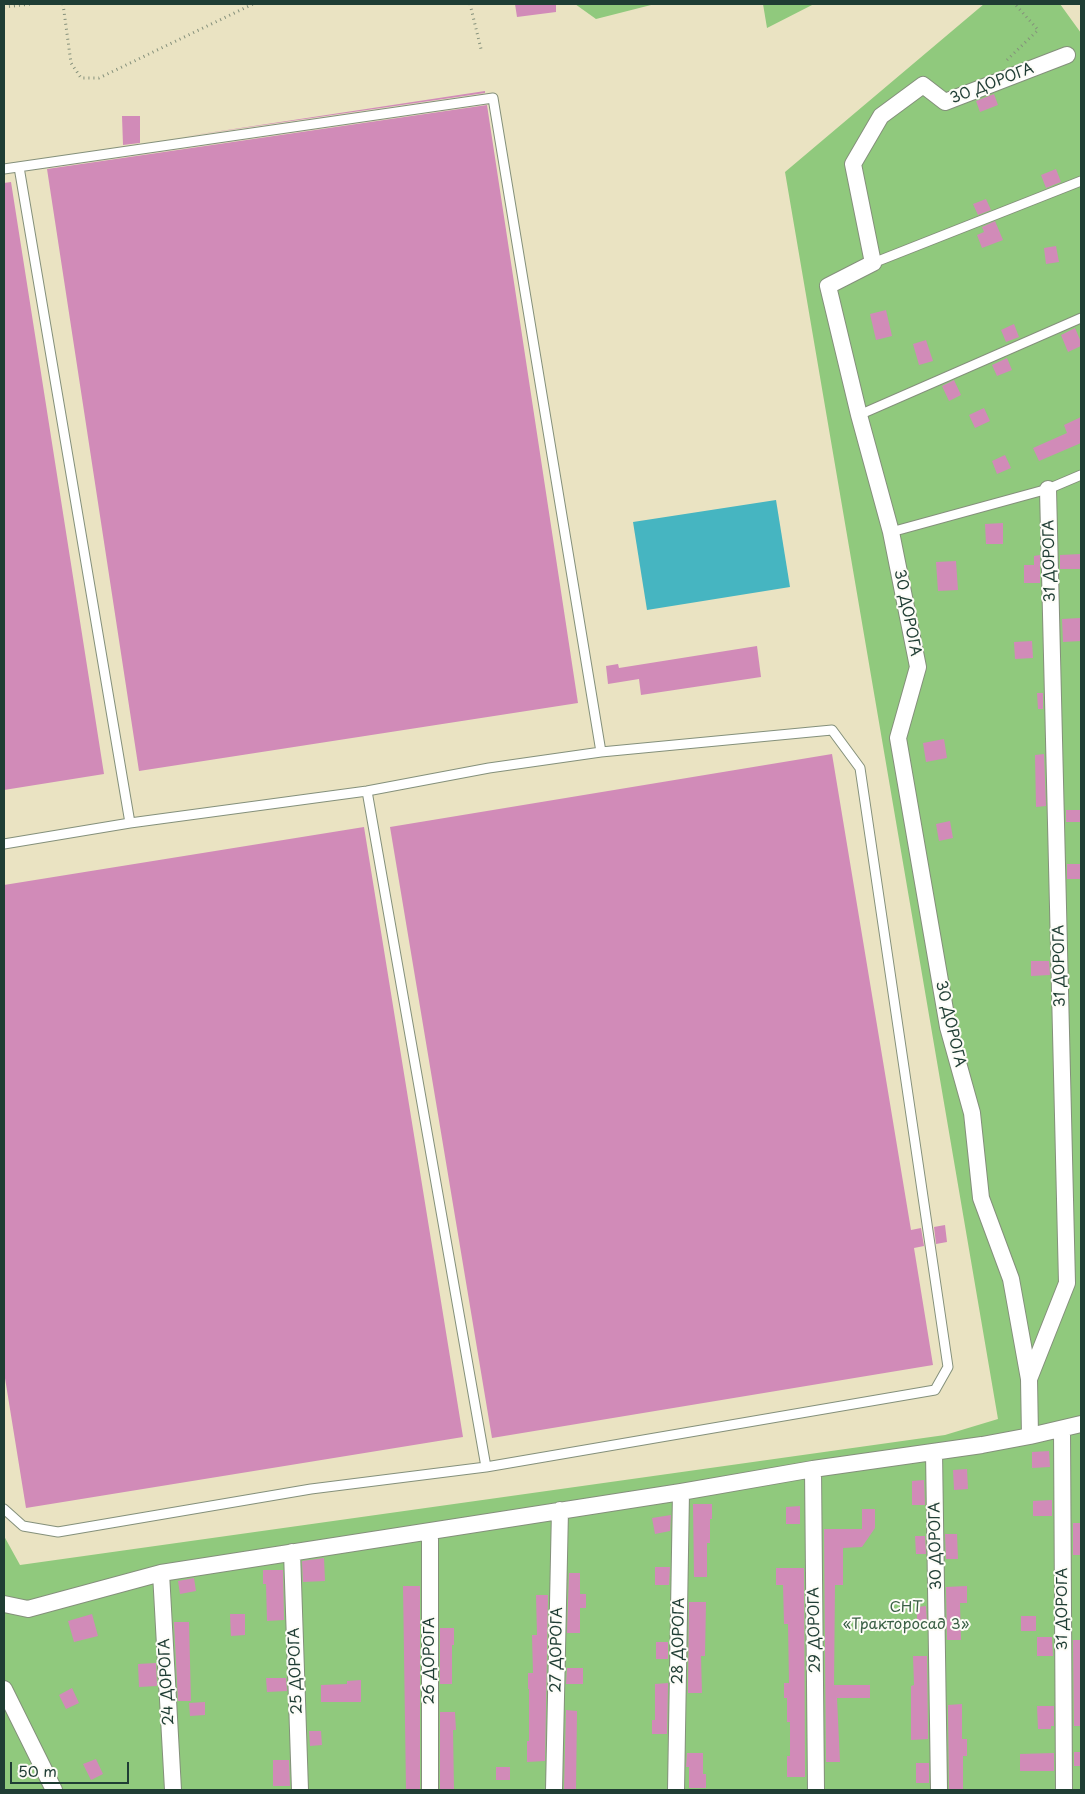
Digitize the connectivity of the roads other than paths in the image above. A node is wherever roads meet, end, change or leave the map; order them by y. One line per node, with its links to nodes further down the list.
1 (1067, 55): 5 (street, 30 ДОРОГА)
2 (19, 167): 3 (lane); 11 (lane); 13 (lane)
3 (4, 169)
4 (1081, 181): 5 (lane)
5 (873, 263): 7 (street, 30 ДОРОГА)
6 (1081, 318): 7 (lane)
7 (859, 415): 10 (street, 30 ДОРОГА)
8 (1081, 475): 9 (lane)
9 (1048, 489): 10 (lane); 15 (street, 31 ДОРОГА)
10 (891, 532): 15 (street, 30 ДОРОГА)
11 (602, 752): 12 (lane); 20 (lane)
12 (367, 790): 13 (lane); 20 (lane)
13 (130, 823): 14 (lane)
14 (4, 844)
15 (1029, 1379): 18 (street, 31 ДОРОГА)
16 (1081, 1424): 17 (street)
17 (1062, 1429): 18 (street); 39 (street, 31 ДОРОГА)
18 (1030, 1436): 19 (street)
19 (934, 1452): 21 (street); 38 (street, 30 ДОРОГА)
20 (486, 1467): 23 (lane)
21 (813, 1469): 22 (street); 37 (street, 29 ДОРОГА)
22 (681, 1492): 24 (street); 36 (street, 28 ДОРОГА)
23 (4, 1509)
24 (560, 1510): 25 (street); 35 (street, 27 ДОРОГА)
25 (430, 1532): 26 (street); 34 (street, 26 ДОРОГА)
26 (292, 1552): 27 (street); 33 (street, 25 ДОРОГА)
27 (161, 1574): 28 (street); 32 (street, 24 ДОРОГА)
28 (4, 1604)
29 (4, 1689): 30 (street)
30 (10, 1717): 31 (street)
31 (54, 1790)
32 (173, 1790)
33 (300, 1790)
34 (430, 1790)
35 (554, 1790)
36 (676, 1790)
37 (816, 1790)
38 (939, 1790)
39 (1064, 1790)

